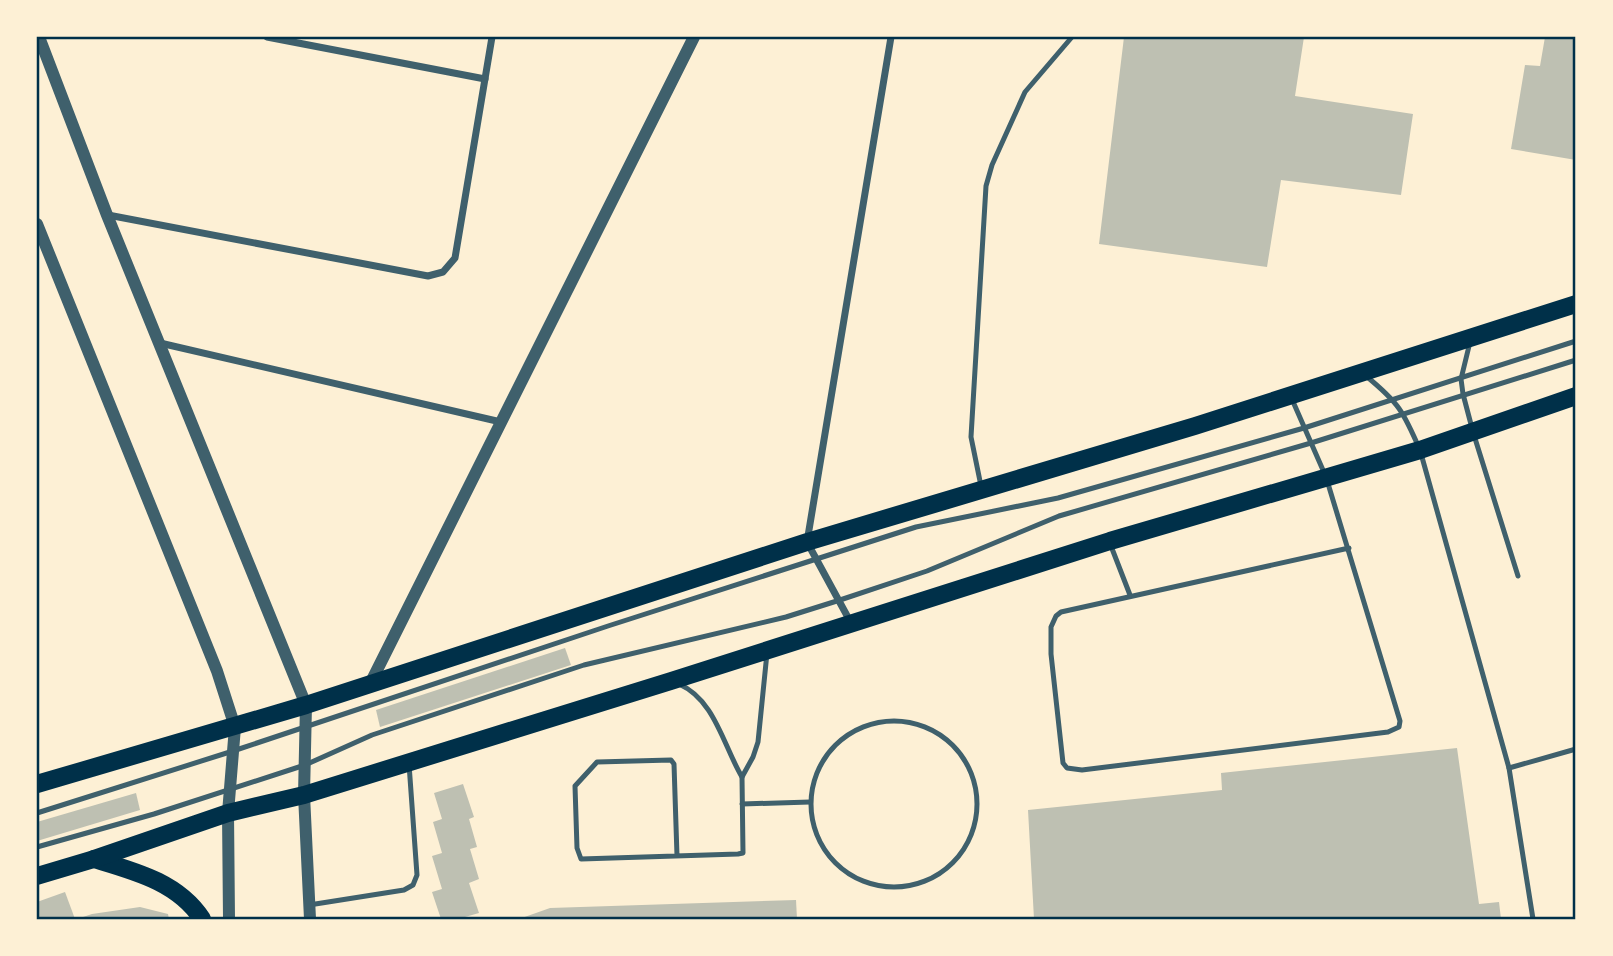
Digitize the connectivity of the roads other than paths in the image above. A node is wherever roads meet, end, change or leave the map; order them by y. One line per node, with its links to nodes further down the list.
1 (39, 37): 8 (street)
2 (267, 37): 7 (street)
3 (492, 37): 7 (street)
4 (694, 37): 22 (street)
5 (891, 37): 30 (street)
6 (1072, 37): 28 (lane)
7 (485, 79): 8 (street)
8 (107, 215): 13 (street)
9 (37, 224): 41 (street)
10 (1576, 304): 11 (main road)
11 (1472, 335): 15 (main road); 16 (lane)
12 (1576, 341): 16 (lane)
13 (160, 343): 22 (street); 40 (street)
14 (1576, 360): 18 (lane)
15 (1360, 372): 17 (main road); 20 (lane)
16 (1461, 379): 18 (lane); 20 (lane)
17 (1290, 394): 23 (lane); 28 (main road)
18 (1464, 394): 21 (lane); 24 (lane)
19 (1576, 396): 24 (main road)
20 (1395, 400): 21 (lane); 23 (lane)
21 (1405, 415): 25 (lane); 26 (lane)
22 (500, 422): 39 (street)
23 (1304, 428): 25 (lane); 32 (lane)
24 (1473, 432): 26 (main road); 33 (lane)
25 (1311, 443): 27 (lane); 35 (lane)
26 (1420, 450): 27 (main road); 47 (lane)
27 (1326, 477): 29 (main road); 31 (lane)
28 (982, 490): 30 (main road)
29 (1110, 541): 34 (lane); 36 (main road)
30 (807, 542): 32 (street); 39 (main road)
31 (1349, 548): 34 (lane); 34 (lane)
32 (817, 558): 35 (street); 42 (lane)
33 (1518, 576)
34 (1130, 595)
35 (840, 600): 36 (street); 46 (lane)
36 (851, 623): 37 (main road)
37 (767, 649): 38 (main road); 48 (lane)
38 (671, 681): 45 (main road); 48 (lane)
39 (371, 682): 40 (main road)
40 (306, 705): 41 (main road); 42 (street)
41 (235, 727): 44 (street); 49 (main road)
42 (307, 727): 44 (lane); 46 (street)
43 (1576, 749): 47 (lane)
44 (233, 751): 50 (street); 54 (lane)
45 (409, 762): 51 (main road); 60 (lane)
46 (305, 765): 50 (lane); 51 (street)
47 (1509, 768): 64 (lane)
48 (742, 778): 53 (lane)
49 (37, 784)
50 (230, 788): 55 (street); 56 (lane)
51 (304, 795): 55 (main road); 60 (street)
52 (810, 802): 52 (lane); 53 (lane)
53 (742, 804): 57 (lane)
54 (37, 813)
55 (228, 813): 58 (main road); 62 (street)
56 (37, 847)
57 (677, 856): 57 (lane)
58 (94, 859): 59 (main road); 61 (main road)
59 (37, 876)
60 (309, 905): 63 (street)
61 (202, 919)
62 (229, 919)
63 (310, 919)
64 (1532, 919)

